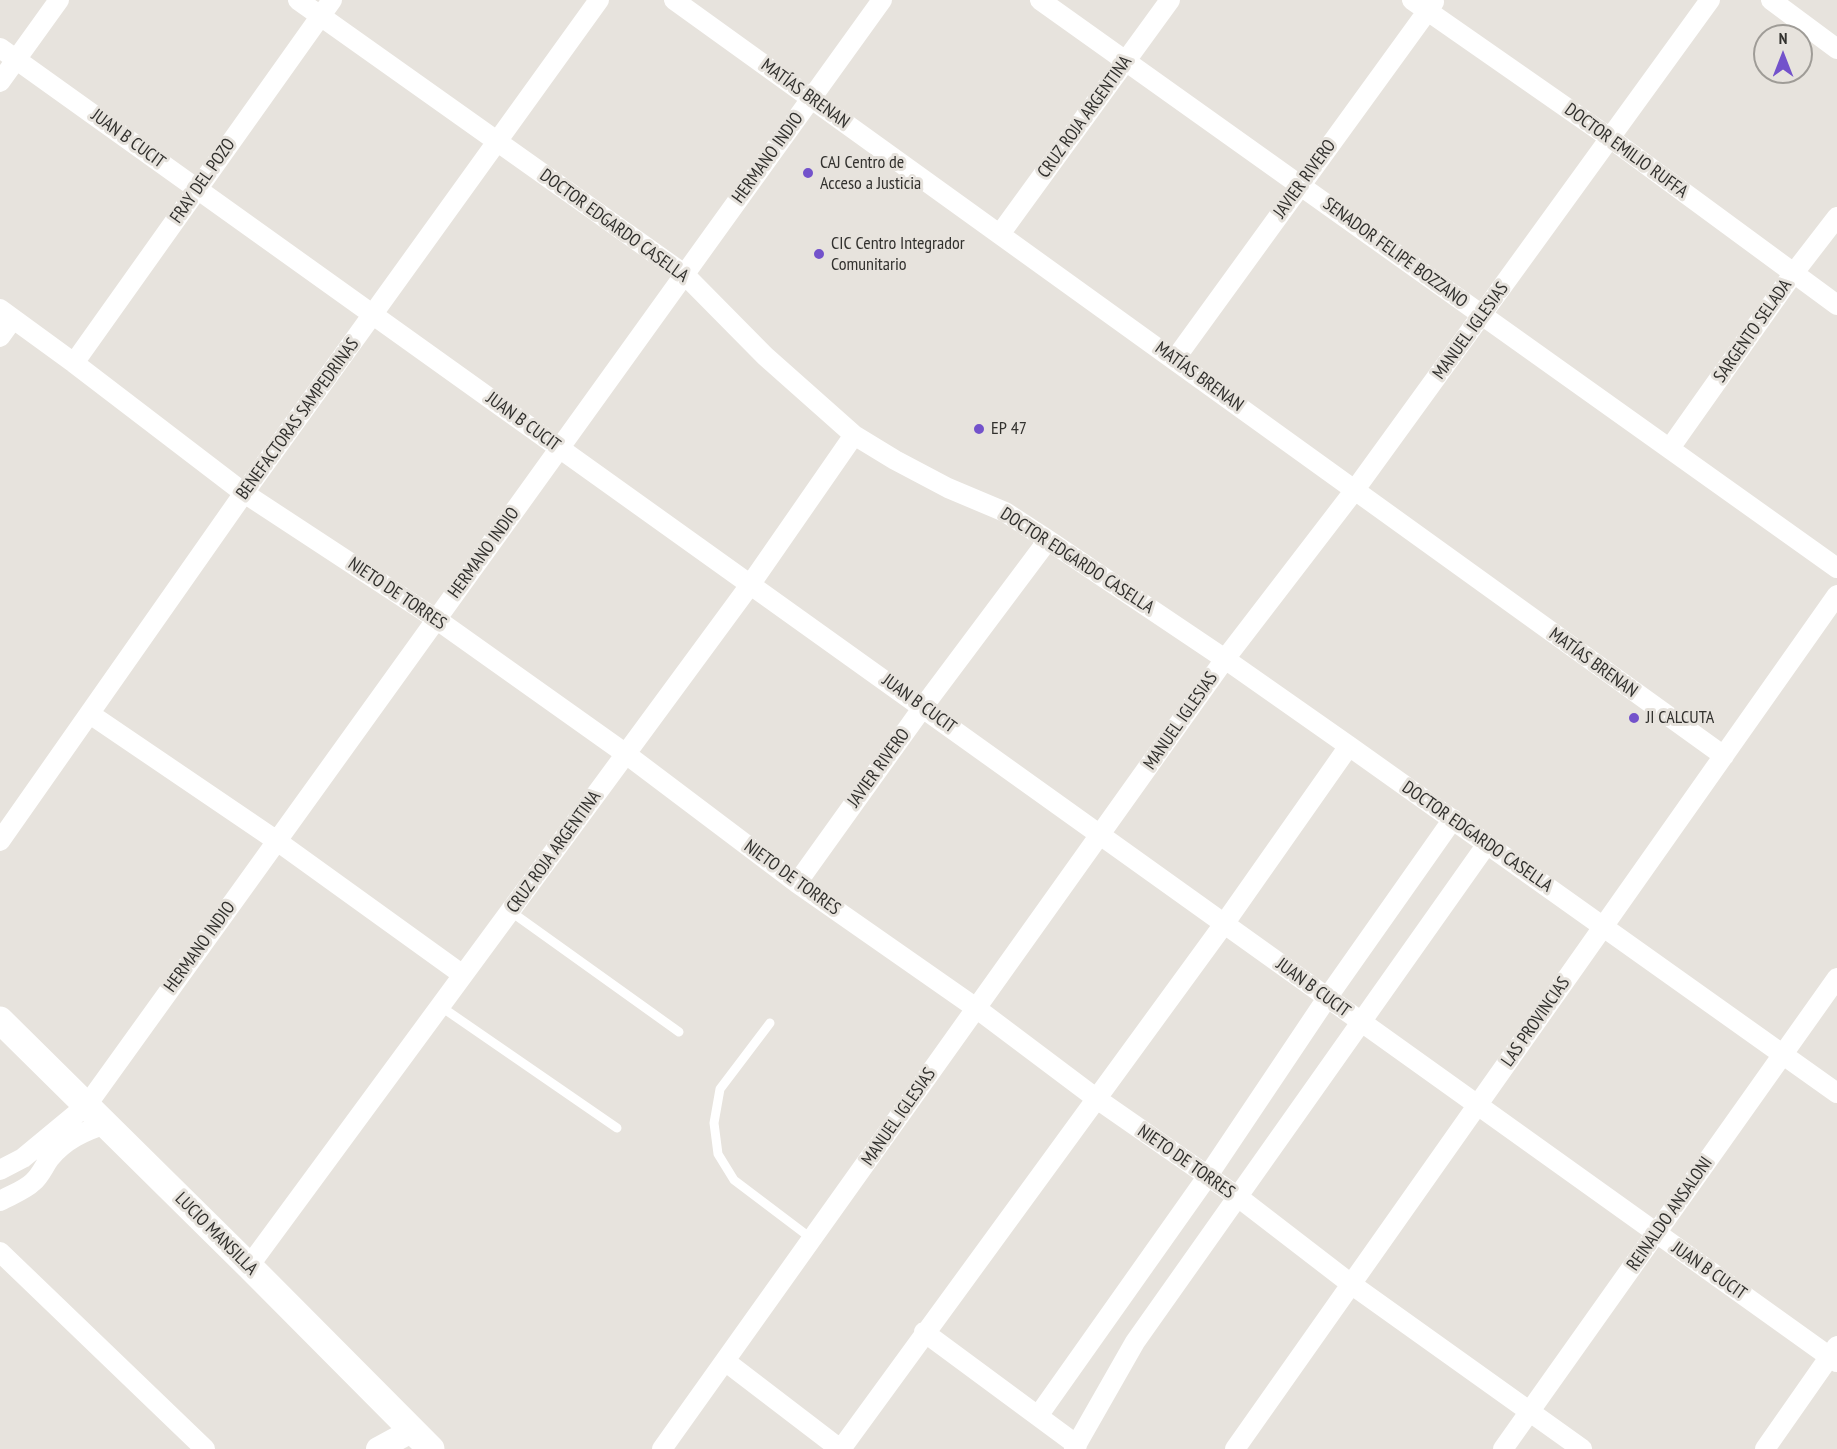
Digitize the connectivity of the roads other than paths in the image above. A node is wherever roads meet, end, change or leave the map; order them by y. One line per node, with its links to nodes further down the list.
1 (59, 0): 14 (street)
2 (298, 0): 11 (street, DOCTOR EDGARDO CASELLA)
3 (599, 0): 19 (street, BENEFACTORAS SAMPEDRINAS)
4 (674, 0): 17 (street, MATÍAS BRENAN)
5 (882, 0): 17 (street, HERMANO INDIO)
6 (1040, 0): 15 (street, SENADOR FELIPE BOZZANO)
7 (1170, 0): 15 (street, CRUZ ROJA ARGENTINA)
8 (1710, 0): 18 (street, MANUEL IGLESIAS)
9 (1771, 0): 13 (street)
10 (1425, 4): 18 (street, DOCTOR EMILIO RUFFA); 20 (street, JAVIER RIVERO)
11 (326, 8): 19 (street, DOCTOR EDGARDO CASELLA); 21 (street, FRAY DEL POZO)
12 (0, 48): 14 (street, JUAN B CUCIT)
13 (1837, 49)
14 (16, 59): 16 (street); 21 (street, JUAN B CUCIT)
15 (1126, 61): 20 (street, SENADOR FELIPE BOZZANO); 23 (street, CRUZ ROJA ARGENTINA)
16 (0, 82)
17 (811, 98): 23 (street, MATÍAS BRENAN); 24 (street, HERMANO INDIO)
18 (1610, 138): 25 (street, DOCTOR EMILIO RUFFA); 29 (street, MANUEL IGLESIAS)
19 (498, 142): 24 (street, DOCTOR EDGARDO CASELLA); 27 (street, BENEFACTORAS SAMPEDRINAS)
20 (1301, 186): 29 (street, SENADOR FELIPE BOZZANO); 31 (street, JAVIER RIVERO)
21 (197, 189): 27 (street, JUAN B CUCIT); 32 (street, FRAY DEL POZO)
22 (1837, 217): 25 (street, SARGENTO SELADA)
23 (1000, 234): 31 (street, MATÍAS BRENAN)
24 (684, 274): 33 (street, DOCTOR EDGARDO CASELLA); 34 (street, HERMANO INDIO)
25 (1793, 274): 26 (street, DOCTOR EMILIO RUFFA); 35 (street, SARGENTO SELADA)
26 (1837, 305)
27 (374, 313): 34 (street, JUAN B CUCIT); 37 (street, BENEFACTORAS SAMPEDRINAS)
28 (7, 314): 30 (street); 32 (street, NIETO DE TORRES)
29 (1482, 315): 35 (street, SENADOR FELIPE BOZZANO); 36 (street, MANUEL IGLESIAS)
30 (0, 338)
31 (1175, 359): 36 (street, MATÍAS BRENAN)
32 (74, 363): 37 (street, NIETO DE TORRES)
33 (854, 435): 38 (street, DOCTOR EDGARDO CASELLA); 40 (street, CRUZ ROJA ARGENTINA)
34 (559, 448): 40 (street, JUAN B CUCIT); 42 (street, HERMANO INDIO)
35 (1671, 448): 39 (street, SENADOR FELIPE BOZZANO)
36 (1354, 492): 43 (street, MANUEL IGLESIAS); 48 (street, MATÍAS BRENAN)
37 (244, 493): 42 (street, NIETO DE TORRES); 45 (street, BENEFACTORAS SAMPEDRINAS)
38 (1048, 540): 43 (street, DOCTOR EDGARDO CASELLA); 44 (street, JAVIER RIVERO)
39 (1837, 568)
40 (750, 585): 44 (street, JUAN B CUCIT); 47 (street, CRUZ ROJA ARGENTINA)
41 (1837, 595): 48 (street, LAS PROVINCIAS)
42 (436, 619): 47 (street, NIETO DE TORRES); 52 (street, HERMANO INDIO)
43 (1225, 659): 46 (street, DOCTOR EDGARDO CASELLA); 50 (street, MANUEL IGLESIAS)
44 (923, 706): 50 (street, JUAN B CUCIT); 54 (street, JAVIER RIVERO)
45 (90, 714): 51 (street, BENEFACTORAS SAMPEDRINAS); 52 (street)
46 (1349, 746): 49 (street, DOCTOR EDGARDO CASELLA); 56 (street)
47 (626, 754): 54 (street, NIETO DE TORRES); 55 (street, CRUZ ROJA ARGENTINA)
48 (1724, 756): 57 (street, LAS PROVINCIAS)
49 (1453, 819): 53 (street, DOCTOR EDGARDO CASELLA); 60 (street)
50 (1099, 835): 56 (street, JUAN B CUCIT); 62 (street, MANUEL IGLESIAS)
51 (0, 841)
52 (277, 841): 58 (street); 70 (street, HERMANO INDIO)
53 (1487, 844): 57 (street, DOCTOR EDGARDO CASELLA); 64 (street)
54 (797, 883): 62 (street, NIETO DE TORRES)
55 (510, 911): 58 (street, CRUZ ROJA ARGENTINA); 66 (lane)
56 (1224, 924): 60 (street, JUAN B CUCIT); 69 (street)
57 (1604, 927): 67 (street, DOCTOR EDGARDO CASELLA); 71 (street, LAS PROVINCIAS)
58 (463, 975): 61 (street, CRUZ ROJA ARGENTINA)
59 (1837, 978): 67 (street, REINALDO ANSALONI)
60 (1327, 998): 64 (street, JUAN B CUCIT); 75 (street)
61 (440, 1006): 73 (lane); 81 (street, CRUZ ROJA ARGENTINA)
62 (976, 1008): 69 (street, NIETO DE TORRES); 79 (street, MANUEL IGLESIAS)
63 (0, 1020): 70 (main road, LUCIO MANSILLA)
64 (1360, 1021): 71 (street, JUAN B CUCIT); 76 (street)
65 (770, 1023): 79 (lane)
66 (679, 1032)
67 (1783, 1054): 68 (street, DOCTOR EDGARDO CASELLA); 78 (street, REINALDO ANSALONI)
68 (1837, 1093)
69 (1096, 1099): 75 (street, NIETO DE TORRES); 83 (street)
70 (87, 1105): 72 (main road, LUCIO MANSILLA); 74 (street, HERMANO INDIO)
71 (1477, 1106): 78 (street, JUAN B CUCIT); 82 (street, LAS PROVINCIAS)
72 (106, 1124): 77 (street); 81 (main road, LUCIO MANSILLA)
73 (617, 1128)
74 (0, 1170)
75 (1207, 1177): 76 (street, NIETO DE TORRES); 87 (street)
76 (1238, 1197): 82 (street, NIETO DE TORRES); 89 (street)
77 (0, 1200)
78 (1656, 1234): 84 (street, JUAN B CUCIT); 86 (street, REINALDO ANSALONI)
79 (812, 1239): 85 (street, MANUEL IGLESIAS)
80 (0, 1252): 90 (street)
81 (249, 1266): 88 (main road, LUCIO MANSILLA)
82 (1351, 1284): 86 (street, NIETO DE TORRES); 94 (street, LAS PROVINCIAS)
83 (924, 1332): 87 (street); 93 (street)
84 (1835, 1355): 97 (street)
85 (725, 1361): 92 (street, MANUEL IGLESIAS); 93 (street)
86 (1529, 1411): 95 (street, REINALDO ANSALONI); 96 (street, NIETO DE TORRES)
87 (1038, 1416): 89 (street)
88 (422, 1440): 91 (street)
89 (1076, 1447)
90 (205, 1449)
91 (378, 1449)
92 (662, 1449)
93 (841, 1449)
94 (1235, 1449)
95 (1503, 1449)
96 (1582, 1449)
97 (1766, 1449)

